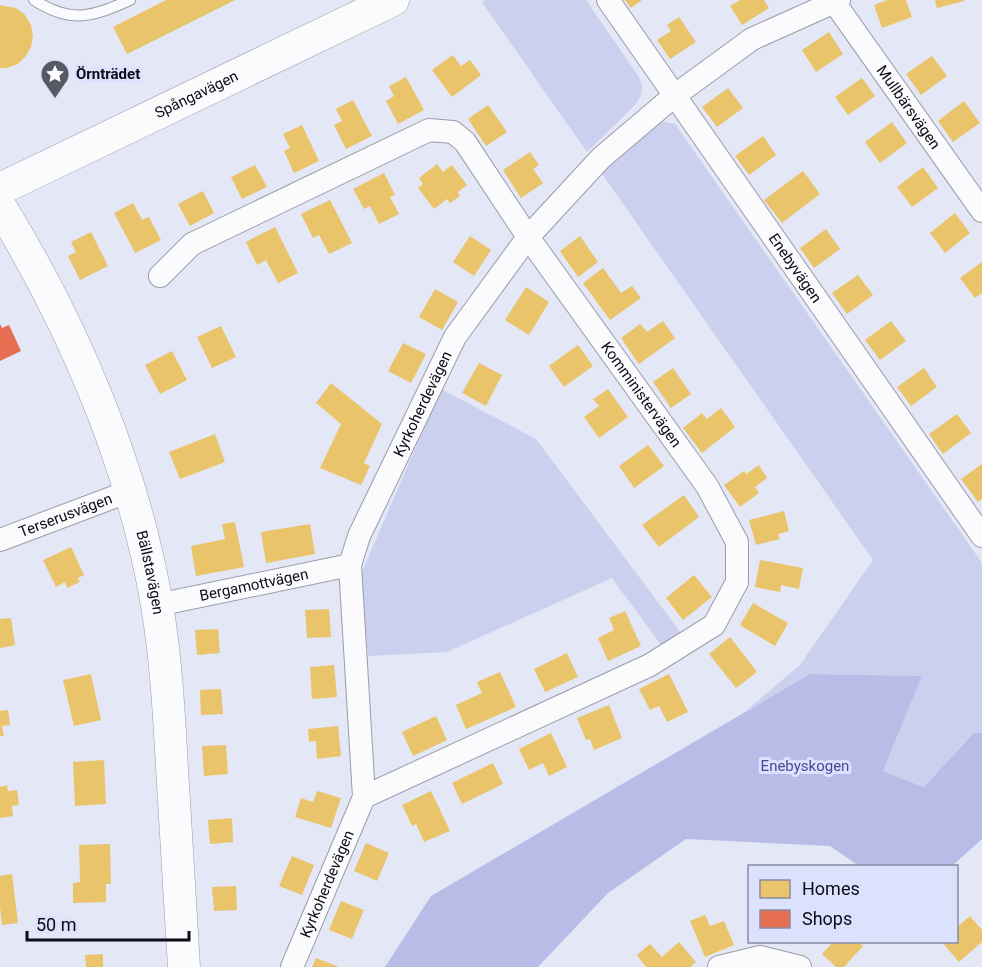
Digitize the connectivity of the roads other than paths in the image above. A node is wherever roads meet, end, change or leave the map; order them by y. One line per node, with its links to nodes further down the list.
1 (34, 0): 2 (lane)
2 (130, 0)
3 (393, 0): 7 (street, Spångavägen)
4 (608, 0): 6 (street, Enebyvägen)
5 (837, 1): 6 (street, Kyrkoherdevägen); 9 (street, Mullbärsvägen)
6 (674, 96): 10 (street, Kyrkoherdevägen); 13 (street, Enebyvägen)
7 (0, 189)
8 (0, 206): 12 (street, Bällstavägen)
9 (982, 212)
10 (528, 237): 11 (street, Komministervägen); 15 (street, Kyrkoherdevägen); 17 (street, Komministervägen)
11 (160, 276)
12 (130, 488): 14 (street, Terserusvägen); 16 (street, Bällstavägen)
13 (982, 536)
14 (0, 540)
15 (350, 565): 16 (street, Bergamottvägen); 17 (street, Kyrkoherdevägen)
16 (157, 605): 18 (street, Bällstavägen)
17 (364, 797): 19 (street, Kyrkoherdevägen)
18 (184, 967)
19 (292, 967)
20 (719, 967): 21 (street)
21 (800, 967)

